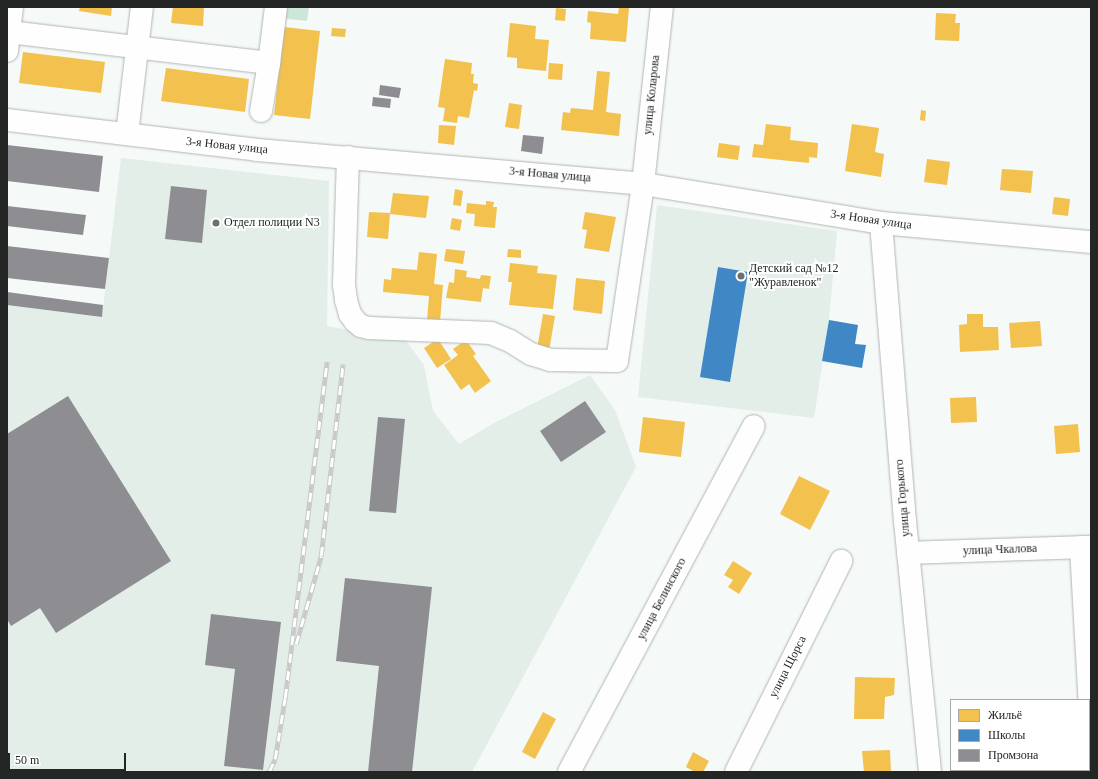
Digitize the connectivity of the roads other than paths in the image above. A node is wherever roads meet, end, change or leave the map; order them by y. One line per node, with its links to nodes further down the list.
1 (12, 7): 5 (street)
2 (142, 7): 6 (street)
3 (276, 7): 7 (street)
4 (662, 7): 12 (street, улица Коларова)
5 (8, 42): 6 (street)
6 (137, 48): 7 (street); 10 (street)
7 (269, 63): 8 (street)
8 (261, 111)
9 (7, 120): 10 (street, 3-я Новая улица)
10 (127, 134): 11 (street, 3-я Новая улица)
11 (348, 157): 12 (street, 3-я Новая улица); 12 (street, улица Коларова)
12 (643, 184): 13 (street, 3-я Новая улица)
13 (881, 223): 14 (street, 3-я Новая улица); 17 (street, улица Горького)
14 (1091, 242)
15 (754, 426): 20 (street, улица Белинского)
16 (1086, 547): 17 (street, улица Чкалова); 19 (street)
17 (908, 553): 22 (street, улица Горького)
18 (841, 561): 21 (street, улица Щорса)
19 (1091, 724)
20 (569, 772)
21 (736, 772)
22 (930, 772)

